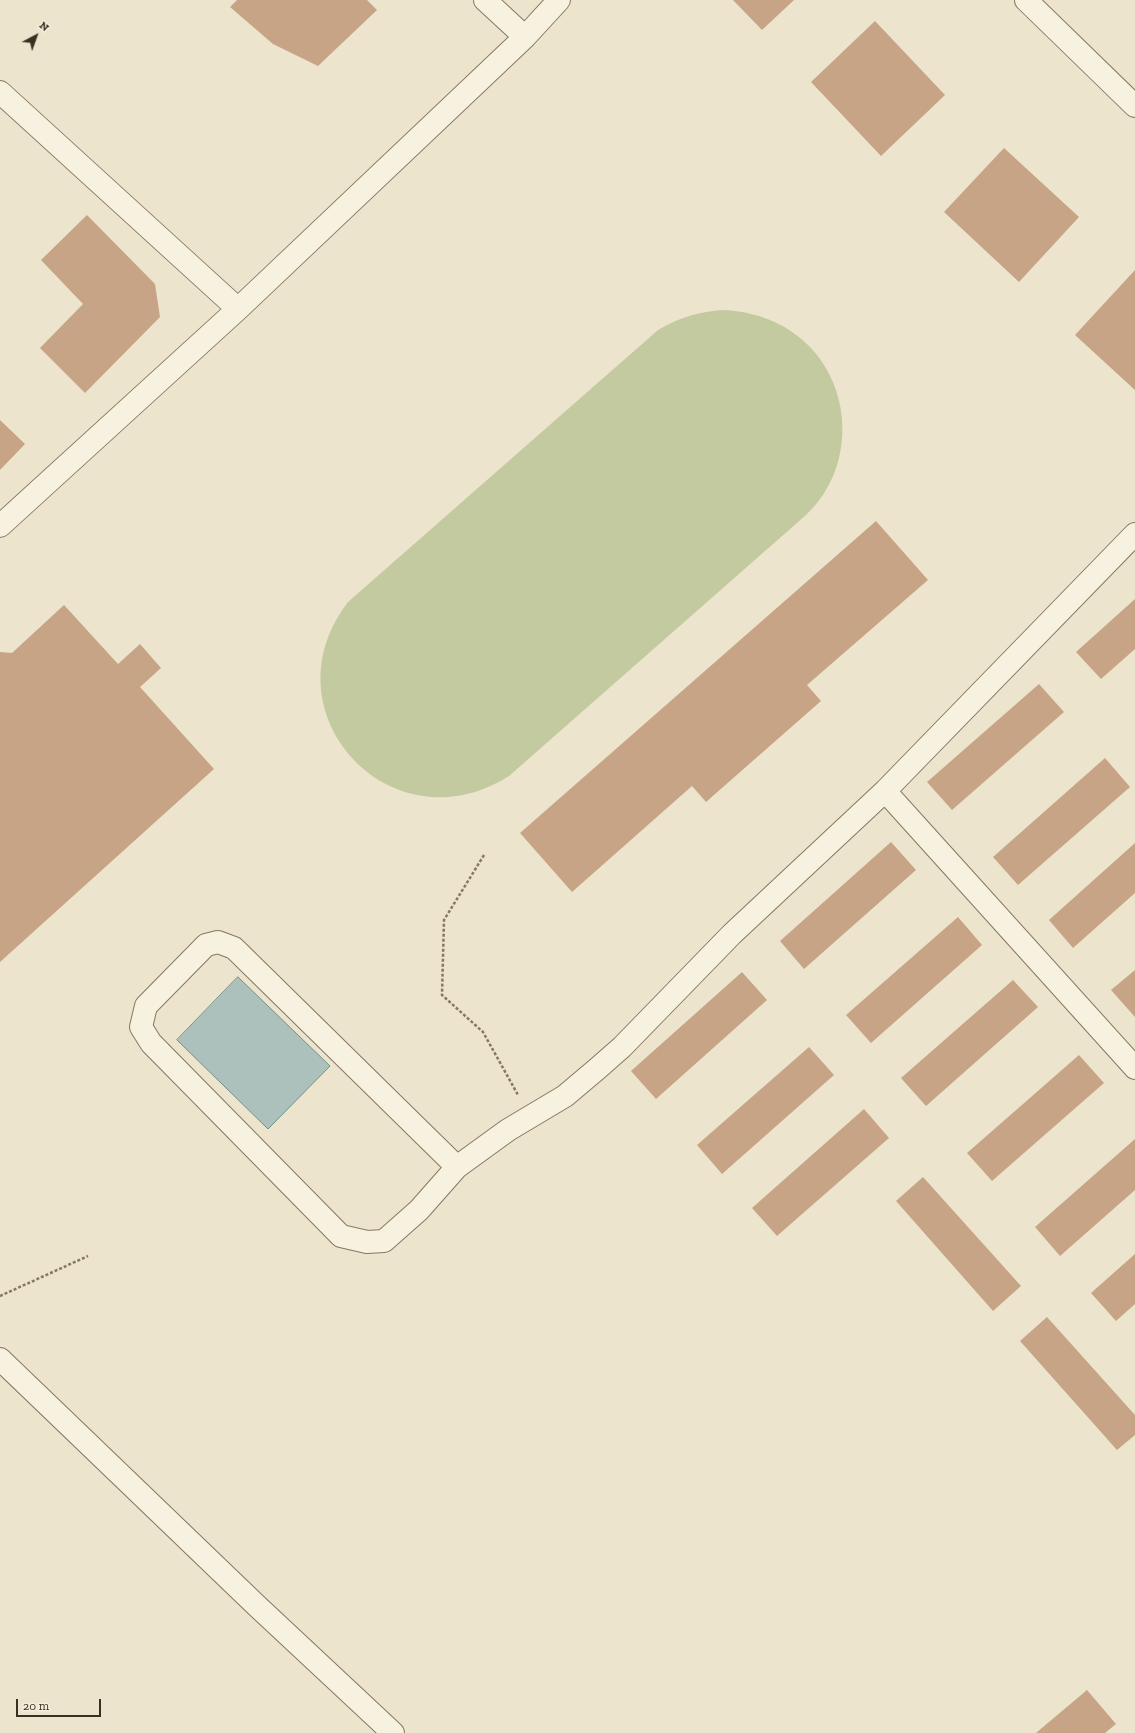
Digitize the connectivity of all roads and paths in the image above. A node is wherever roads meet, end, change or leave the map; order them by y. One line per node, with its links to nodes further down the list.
1 (485, 0): 4 (street)
2 (559, 0): 4 (street)
3 (1026, 0): 6 (street)
4 (525, 37): 7 (street)
5 (0, 92): 7 (street)
6 (1135, 106)
7 (238, 309): 8 (street)
8 (0, 526)
9 (1135, 534): 10 (street)
10 (885, 791): 12 (street); 13 (street)
11 (484, 855): 13 (path)
12 (1135, 1068)
13 (530, 1116): 14 (street)
14 (458, 1167): 14 (street)
15 (88, 1256): 16 (path)
16 (0, 1296)
17 (0, 1359): 18 (street)
18 (393, 1733)

